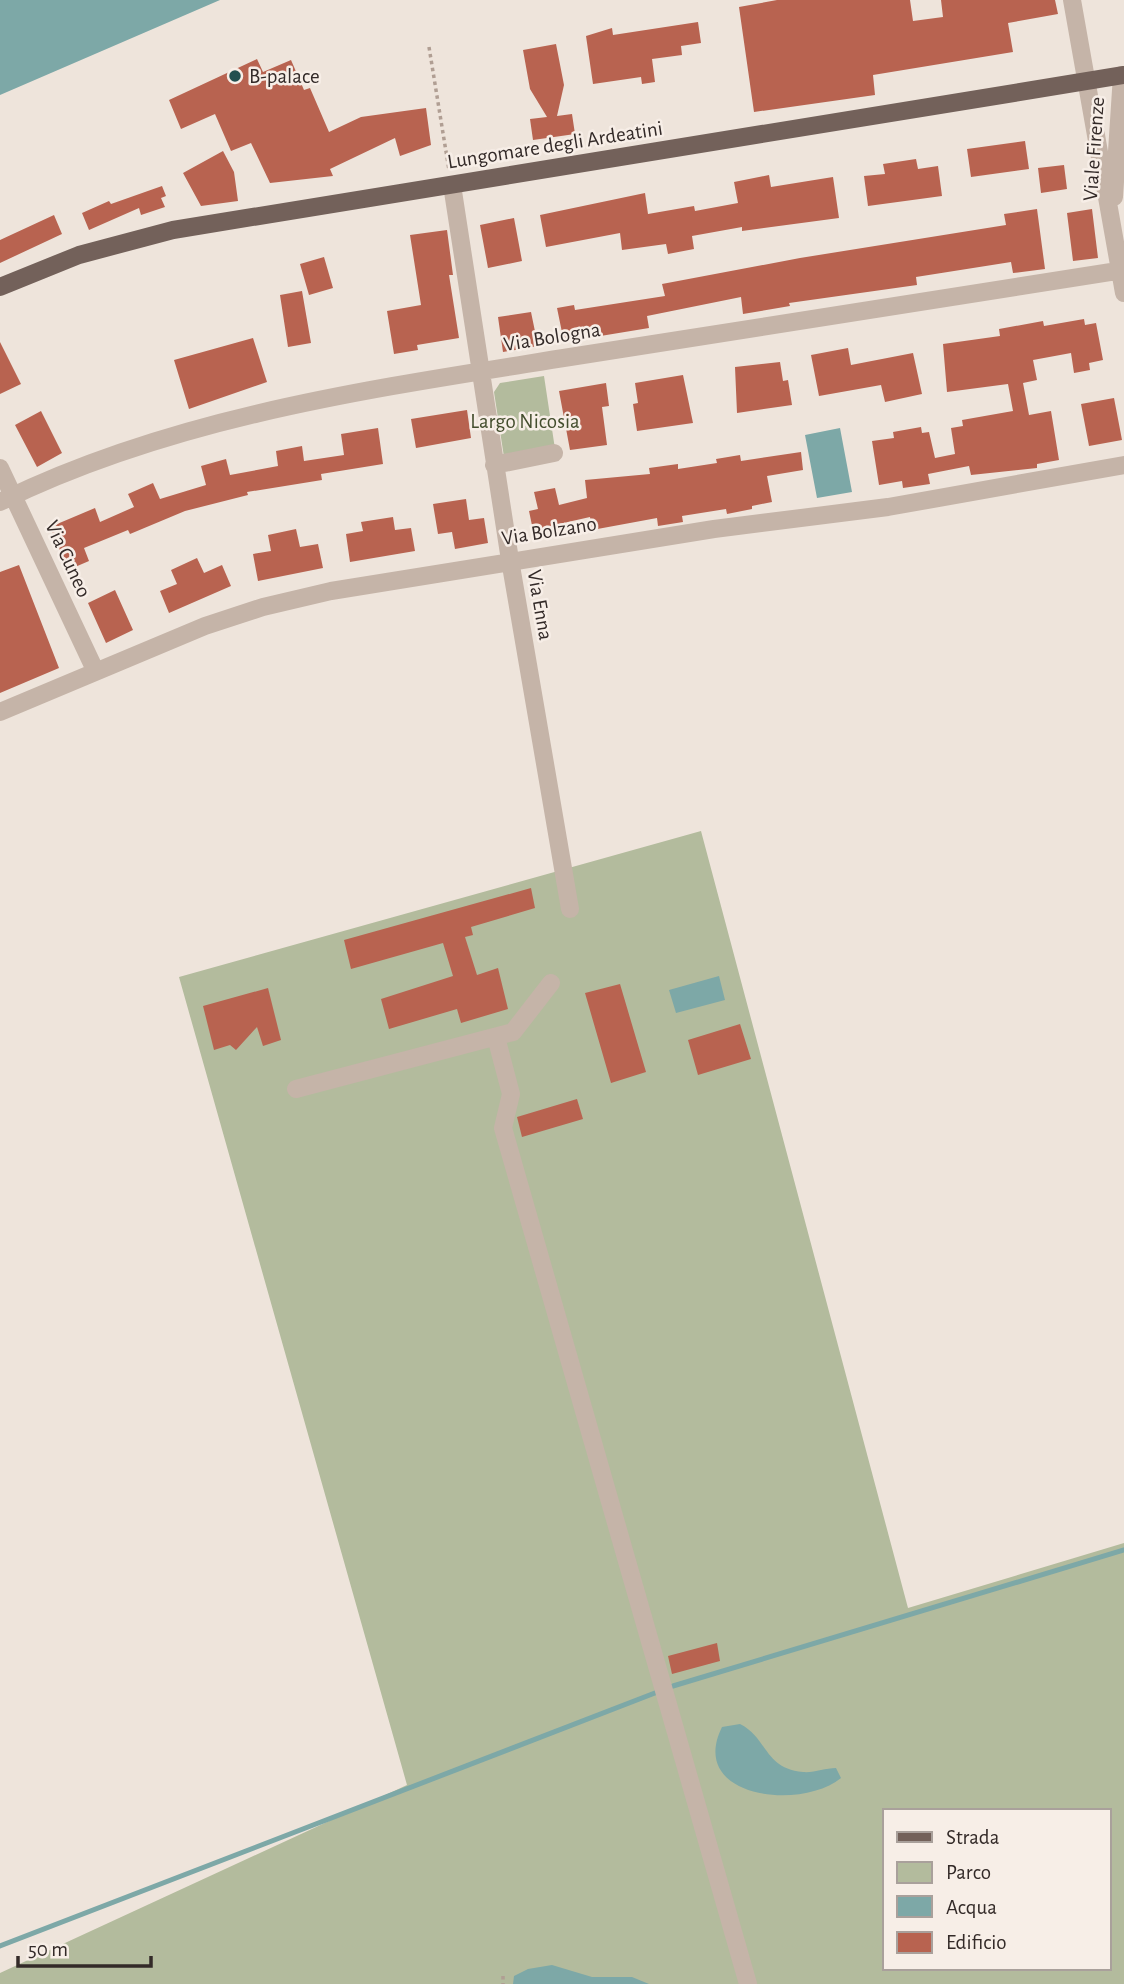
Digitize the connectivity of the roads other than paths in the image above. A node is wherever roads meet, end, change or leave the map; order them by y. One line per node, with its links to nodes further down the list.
1 (1072, 0): 3 (street, Viale Firenze)
2 (1123, 75): 3 (main road, Lungomare degli Ardeatini); 5 (street, Viale Firenze)
3 (1087, 80): 4 (main road, Lungomare degli Ardeatini); 5 (street, Viale Firenze)
4 (452, 185): 7 (main road, Lungomare degli Ardeatini); 9 (street, Via Enna)
5 (1112, 225): 6 (street, Viale Firenze)
6 (1122, 270): 8 (street, Viale Firenze); 9 (street, Via Bologna)
7 (0, 287)
8 (1124, 293)
9 (479, 372): 11 (street, Via Enna); 14 (street, Via Bologna)
10 (554, 453): 11 (street)
11 (494, 465): 15 (street, Via Enna)
12 (1124, 465): 15 (street, Via Bolzano)
13 (0, 468): 14 (street, Via Cuneo)
14 (6, 499): 16 (street, Via Cuneo)
15 (510, 560): 16 (street, Via Bolzano); 18 (street, Via Enna)
16 (95, 670): 17 (street, Via Bolzano)
17 (0, 712)
18 (570, 909)
19 (551, 983): 20 (street)
20 (496, 1037): 21 (street); 22 (street)
21 (296, 1090)
22 (748, 1984)

